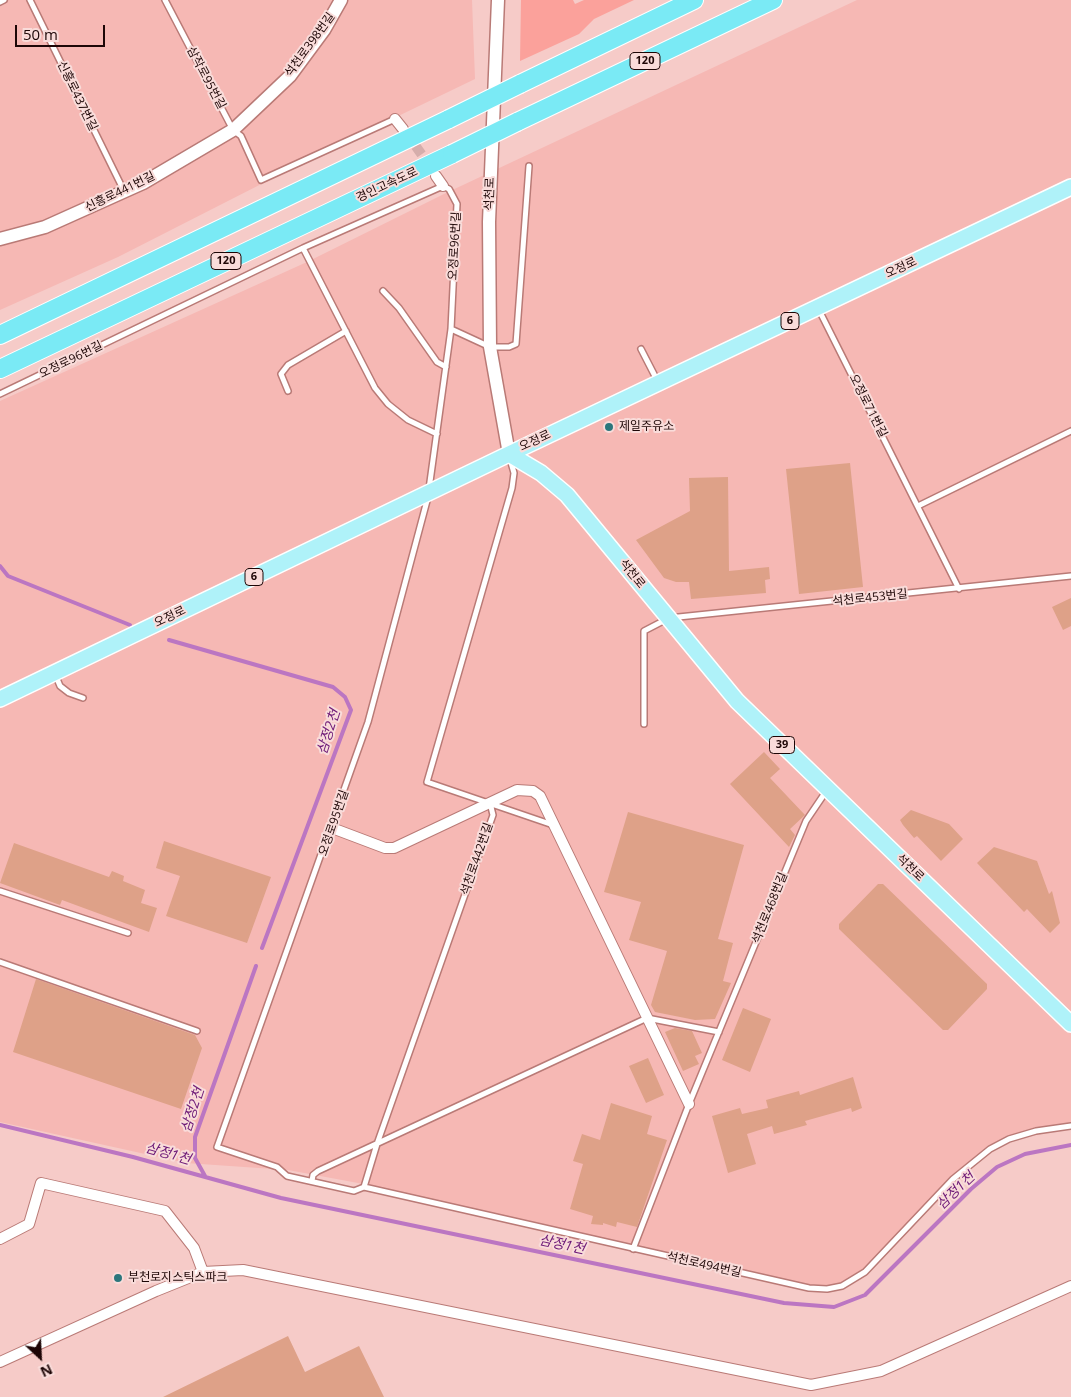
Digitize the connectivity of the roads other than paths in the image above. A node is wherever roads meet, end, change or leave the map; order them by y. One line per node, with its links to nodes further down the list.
1 (4, 0): 8 (lane)
2 (30, 0): 16 (lane, 신흥로437번길)
3 (165, 0): 11 (lane, 삼작로95번길)
4 (341, 0): 11 (street, 석천로398번길)
5 (498, 0): 24 (street, 석천로)
6 (694, 0): 23 (highway, 120, bridge)
7 (773, 0): 27 (highway, 경인고속도로 / 120, bridge)
8 (0, 2)
9 (395, 119): 10 (street); 11 (lane, 삼작로95번길)
10 (404, 129)
11 (233, 130): 16 (street, 신흥로441번길)
12 (529, 166): 24 (lane)
13 (436, 176): 14 (street)
14 (443, 186): 18 (lane, 오정로96번길); 21 (lane, 오정로96번길)
15 (1071, 187): 20 (main road, 오정로 / 6)
16 (124, 191): 17 (street, 신흥로441번길)
17 (0, 239)
18 (303, 248): 22 (lane); 30 (lane, 오정로96번길)
19 (383, 291): 26 (lane)
20 (818, 307): 28 (main road, 오정로 / 6); 35 (lane, 오정로71번길)
21 (451, 329): 24 (lane); 26 (lane, 오정로96번길)
22 (346, 331): 29 (lane); 32 (lane)
23 (5, 332)
24 (490, 347): 33 (street, 석천로)
25 (642, 350): 28 (lane)
26 (446, 367): 32 (lane, 오정로96번길)
27 (0, 369)
28 (658, 383): 33 (main road, 오정로 / 6)
29 (288, 391)
30 (0, 394)
31 (1071, 431): 35 (lane)
32 (437, 434): 34 (lane, 오정로96번길)
33 (509, 454): 34 (main road, 오정로 / 6); 38 (main road, 석천로 / 39); 44 (lane)
34 (429, 492): 39 (main road, 오정로 / 6); 46 (lane, 오정로95번길)
35 (918, 506): 37 (lane, 오정로71번길)
36 (1071, 576): 37 (lane, 석천로453번길)
37 (959, 589): 38 (lane, 석천로453번길)
38 (669, 618): 42 (lane); 43 (main road, 석천로 / 39)
39 (54, 673): 40 (lane); 41 (main road, 오정로 / 6)
40 (84, 698)
41 (0, 699)
42 (644, 724)
43 (828, 789): 51 (main road, 석천로 / 39); 53 (lane, 석천로468번길)
44 (490, 804): 45 (lane); 45 (street); 46 (street); 56 (lane, 석천로442번길)
45 (554, 825): 50 (street)
46 (332, 828): 57 (lane, 오정로95번길)
47 (0, 891): 48 (lane)
48 (128, 934)
49 (0, 962): 52 (lane)
50 (647, 1018): 53 (lane); 54 (street); 56 (lane)
51 (1071, 1024)
52 (197, 1031)
53 (719, 1032): 54 (lane, 석천로468번길)
54 (689, 1104): 61 (lane, 석천로468번길)
55 (1071, 1126): 61 (lane, 석천로494번길)
56 (377, 1144): 58 (lane); 59 (lane, 석천로442번길)
57 (287, 1176): 58 (lane, 석천로494번길)
58 (312, 1181): 59 (lane, 석천로494번길)
59 (364, 1187): 61 (lane, 석천로494번길)
60 (0, 1239): 62 (street)
61 (634, 1249)
62 (203, 1272): 63 (street); 64 (street)
63 (1071, 1286)
64 (0, 1362)

